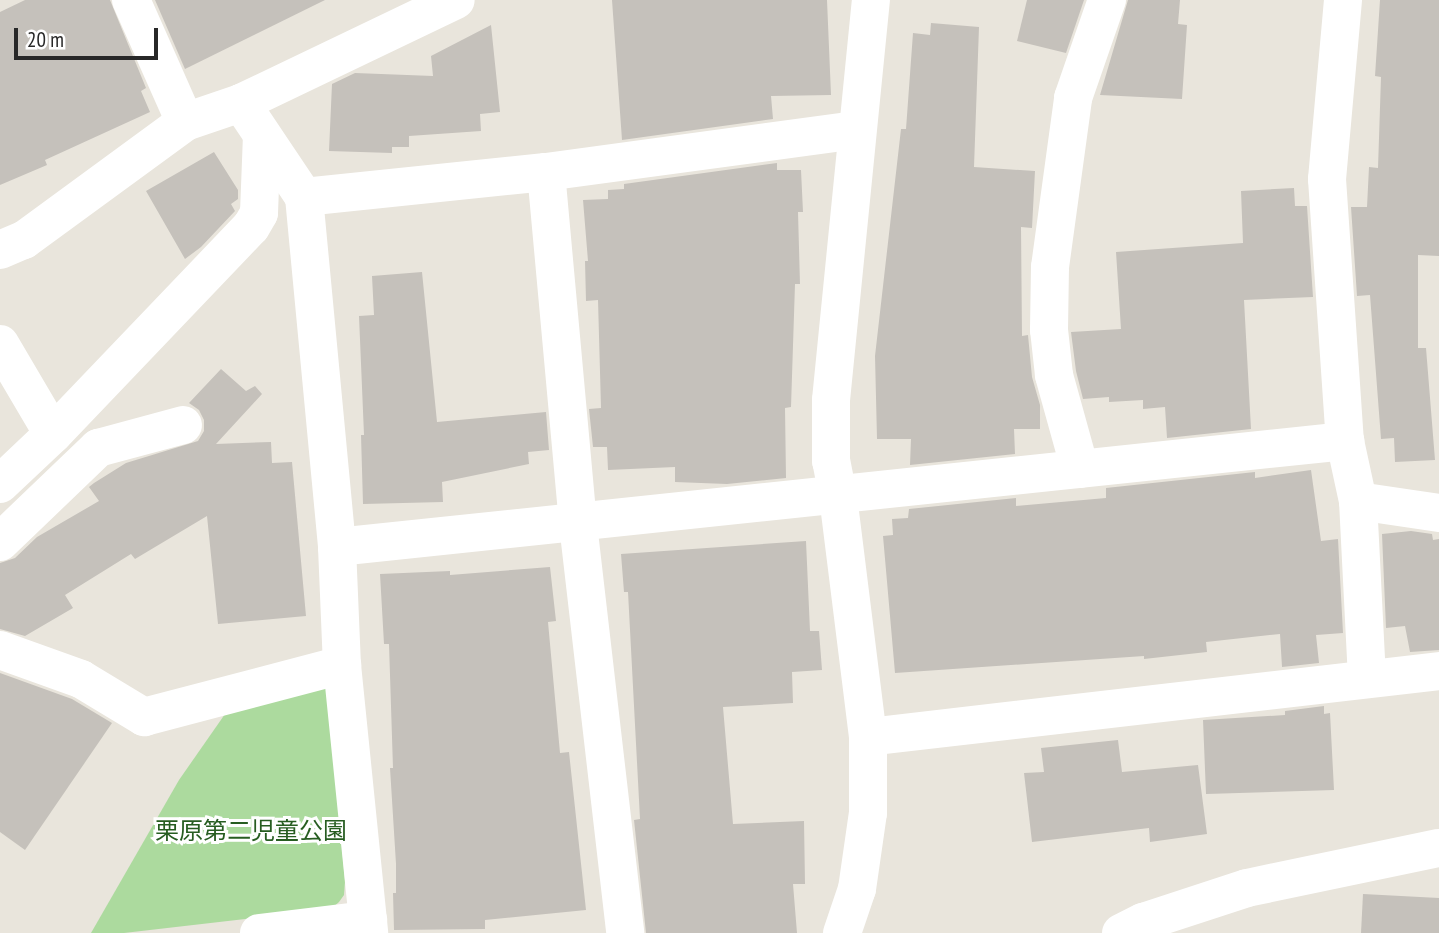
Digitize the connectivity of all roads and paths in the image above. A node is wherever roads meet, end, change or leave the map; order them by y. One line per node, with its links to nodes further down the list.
1 (131, 0): 8 (street)
2 (456, 0): 6 (street)
3 (871, 0): 9 (street)
4 (1107, 0): 18 (street)
5 (1343, 0): 17 (street)
6 (408, 10): 7 (street)
7 (241, 103): 8 (street); 10 (street)
8 (186, 122): 13 (street)
9 (858, 130): 11 (street); 20 (street)
10 (262, 135): 12 (street); 16 (street)
11 (546, 172): 12 (street); 23 (street)
12 (304, 197): 25 (street)
13 (0, 250)
14 (0, 344): 16 (street)
15 (183, 425): 24 (street)
16 (53, 433): 19 (street)
17 (1345, 441): 18 (street); 21 (street)
18 (1080, 469): 20 (street)
19 (0, 484)
20 (838, 496): 23 (street); 30 (street)
21 (1358, 501): 22 (street); 29 (street)
22 (1439, 513)
23 (578, 524): 25 (street); 34 (street)
24 (0, 542)
25 (337, 547): 27 (street)
26 (0, 650): 27 (street)
27 (342, 665): 32 (street)
28 (1439, 671): 29 (street)
29 (1367, 678): 30 (street)
30 (868, 737): 35 (street)
31 (1439, 848): 36 (street)
32 (368, 926): 33 (street)
33 (259, 933)
34 (625, 933)
35 (842, 933)
36 (1121, 933)

